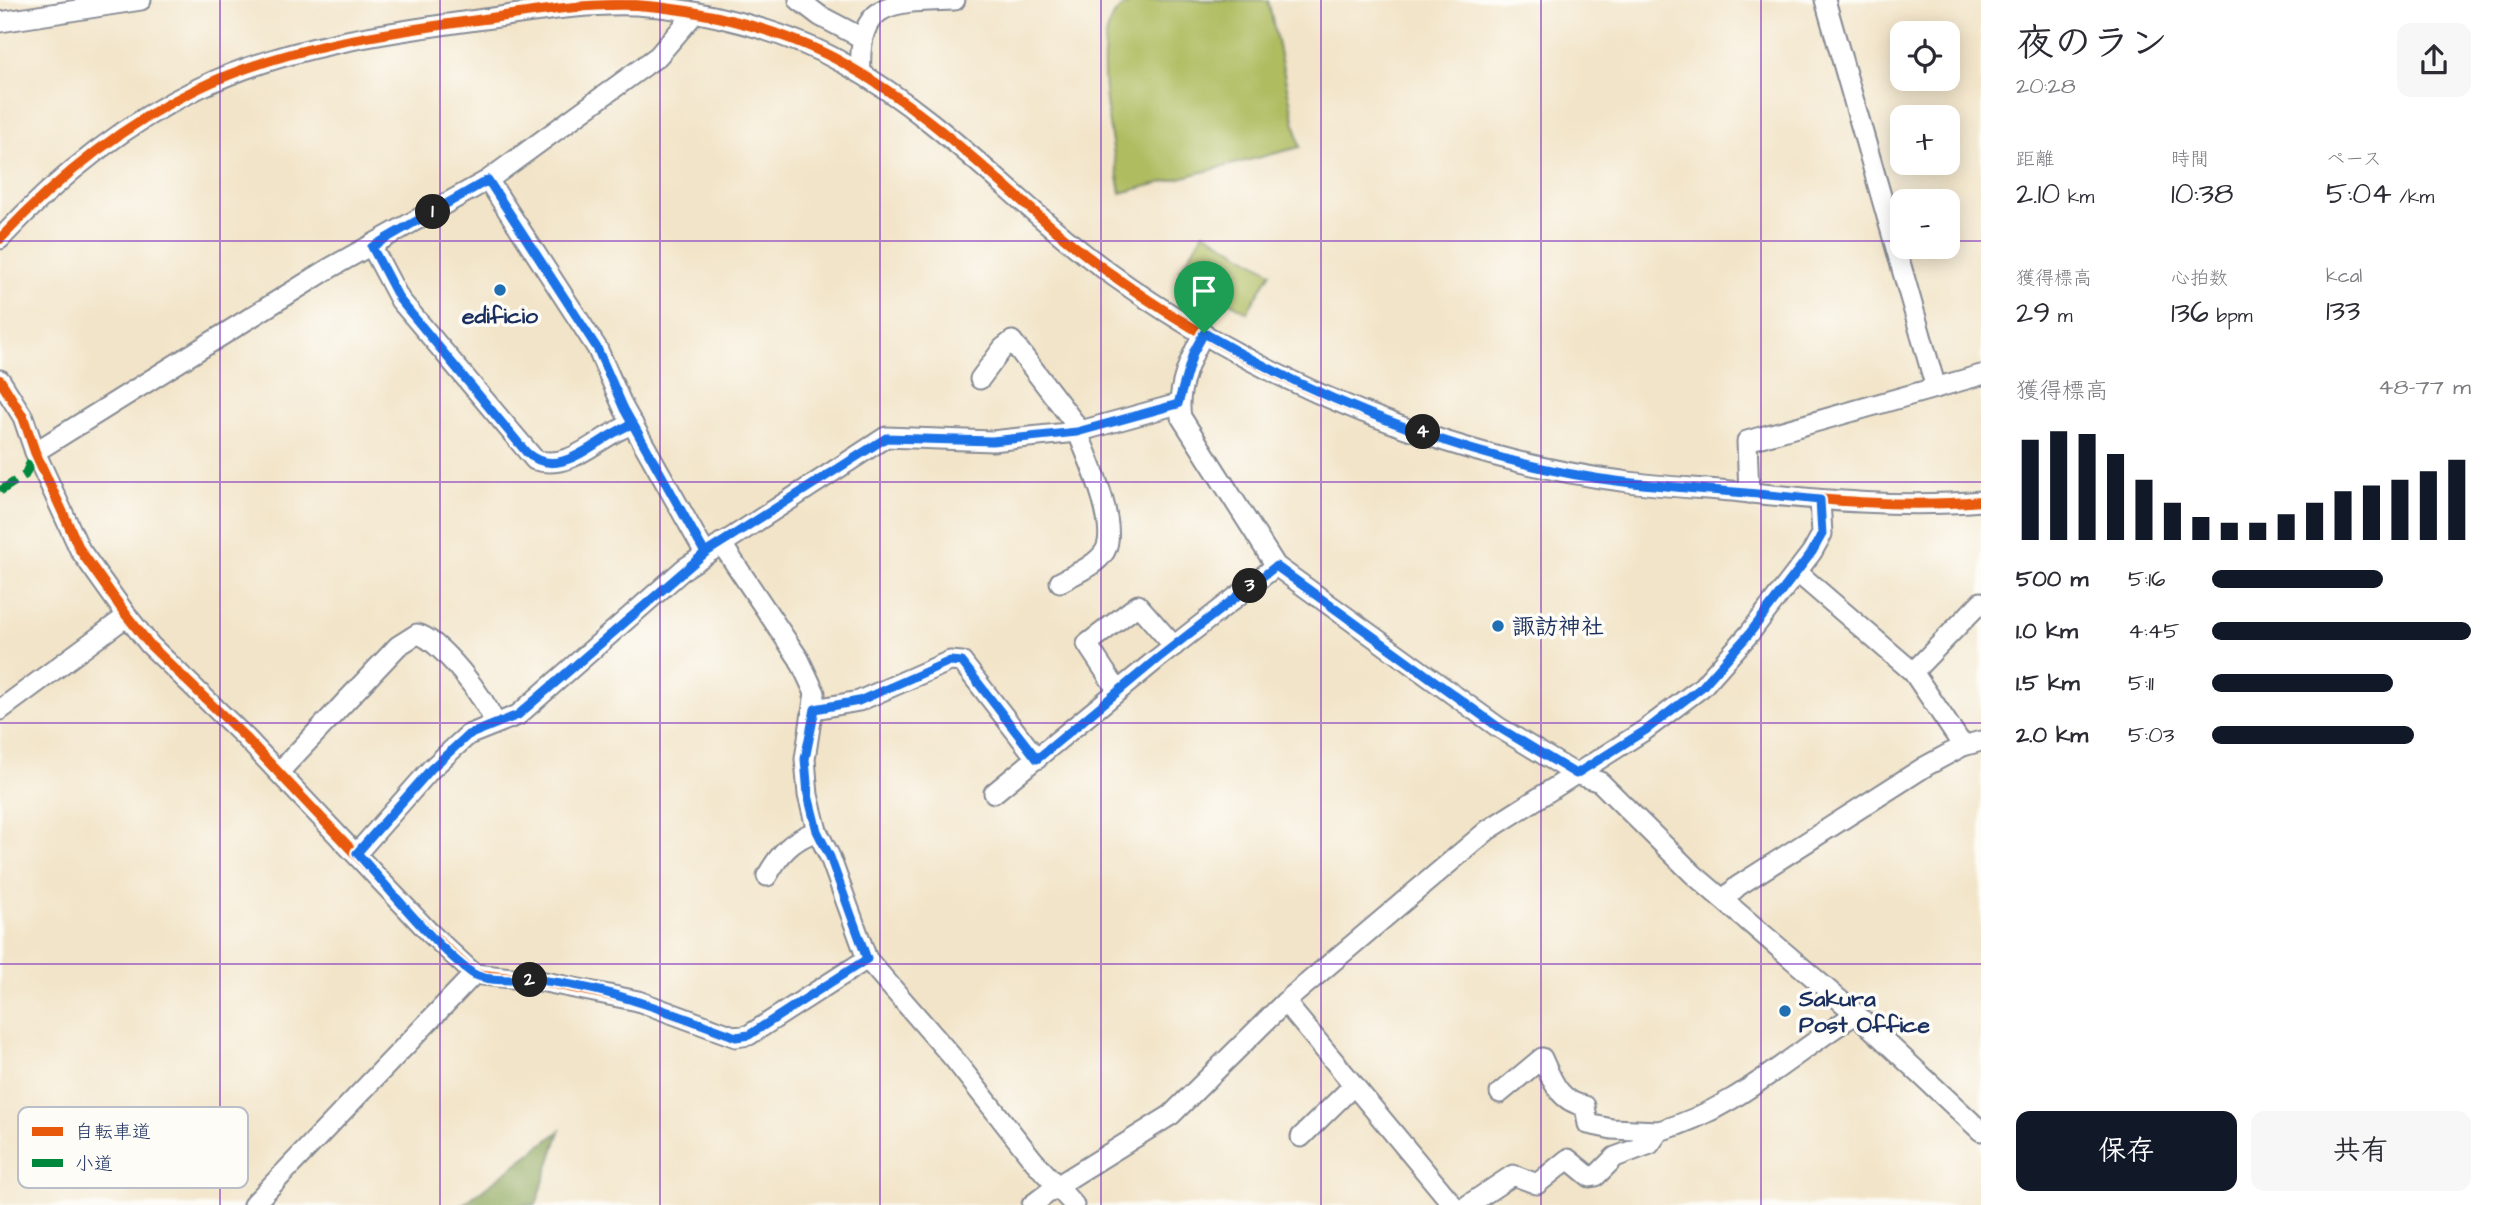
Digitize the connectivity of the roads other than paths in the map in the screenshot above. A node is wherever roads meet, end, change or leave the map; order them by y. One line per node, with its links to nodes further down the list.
1 (141, 0): 6 (street)
2 (799, 0): 7 (street)
3 (955, 0): 7 (street)
4 (1825, 0): 16 (street)
5 (695, 13): 8 (street); 9 (street); 10 (street)
6 (0, 22)
7 (862, 38): 8 (street)
8 (861, 74): 12 (street)
9 (488, 180): 11 (street); 18 (street)
10 (0, 239)
11 (372, 247): 18 (street); 20 (street)
12 (1204, 333): 17 (street); 21 (street)
13 (1981, 375): 16 (street)
14 (980, 379): 19 (street)
15 (0, 380): 20 (street)
16 (1936, 388): 21 (street)
17 (1178, 404): 19 (street); 25 (street)
18 (633, 424): 24 (street)
19 (1077, 432): 24 (street); 27 (street)
20 (35, 452): 29 (street)
21 (1749, 493): 22 (street)
22 (1820, 500): 23 (street); 39 (street)
23 (1981, 500)
24 (713, 548): 33 (street); 35 (street)
25 (1276, 566): 30 (street); 39 (street)
26 (1805, 579): 31 (street)
27 (1060, 582)
28 (1981, 601): 31 (street)
29 (127, 616): 34 (street); 38 (street)
30 (1174, 646): 32 (street); 32 (street)
31 (1913, 673): 36 (street)
32 (1118, 691): 37 (street)
33 (815, 709): 37 (street); 41 (street)
34 (0, 710)
35 (494, 722): 38 (street); 42 (street)
36 (1972, 744): 44 (street)
37 (1037, 759): 40 (street)
38 (279, 772): 42 (street)
39 (1576, 774): 44 (street); 47 (street)
40 (994, 793)
41 (817, 831): 43 (street); 45 (street)
42 (357, 853): 46 (street)
43 (767, 876)
44 (1724, 899): 48 (street)
45 (867, 959): 46 (street); 54 (street)
46 (474, 974): 56 (street)
47 (1285, 1002): 49 (street); 54 (street)
48 (1856, 1014): 51 (street); 52 (street)
49 (1354, 1085): 53 (street); 55 (street)
50 (1500, 1093): 52 (street)
51 (1981, 1131)
52 (1659, 1132): 59 (street)
53 (1301, 1137)
54 (1057, 1186): 57 (street); 58 (street)
55 (1447, 1203)
56 (253, 1205)
57 (1032, 1205)
58 (1074, 1205)
59 (1468, 1205)

